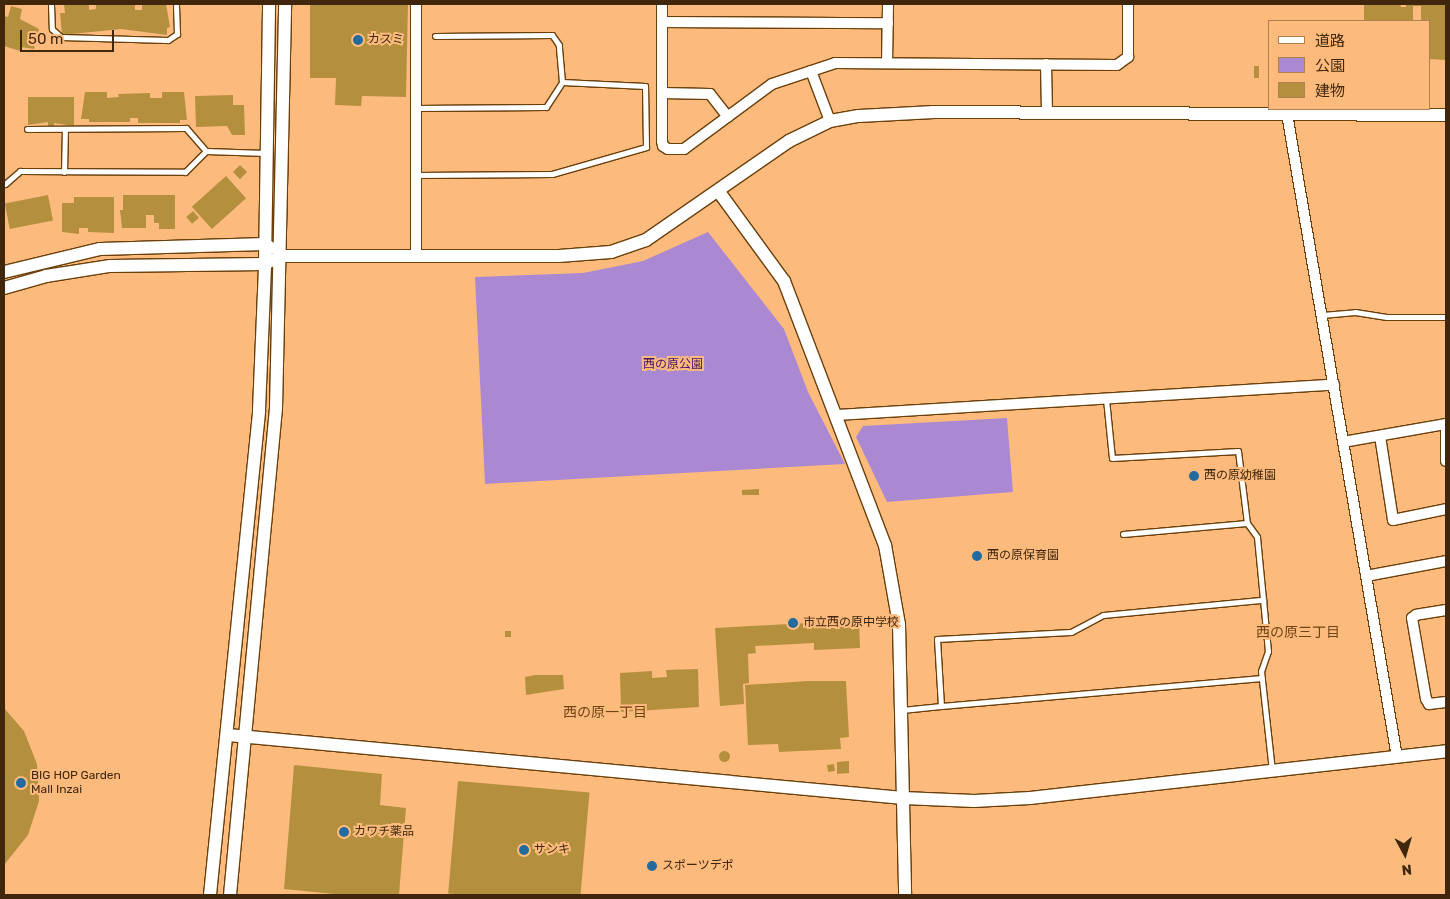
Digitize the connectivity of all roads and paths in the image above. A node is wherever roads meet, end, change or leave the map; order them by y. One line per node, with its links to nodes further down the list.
1 (51, 4): 2 (lane)
2 (176, 4)
3 (269, 4): 26 (street)
4 (285, 4): 32 (street)
5 (416, 4): 17 (street)
6 (662, 4): 9 (street)
7 (888, 4): 10 (street)
8 (1128, 4): 13 (street)
9 (662, 22): 10 (street); 16 (street)
10 (888, 23): 12 (street)
11 (435, 36): 15 (lane)
12 (887, 63): 13 (street); 14 (street)
13 (1046, 64): 18 (street)
14 (811, 70): 21 (street); 22 (street)
15 (562, 82): 17 (lane); 28 (lane)
16 (662, 93): 21 (street); 21 (street)
17 (416, 108): 28 (street)
18 (1047, 113): 19 (street); 22 (street)
19 (1287, 114): 20 (street); 37 (street)
20 (1446, 115)
21 (728, 117)
22 (830, 121): 30 (street)
23 (27, 129): 24 (lane)
24 (65, 129): 25 (lane); 27 (lane)
25 (206, 151): 26 (lane); 27 (lane)
26 (267, 154): 31 (street)
27 (64, 172): 29 (lane)
28 (416, 175): 33 (street)
29 (5, 184)
30 (719, 192): 33 (street); 41 (street)
31 (265, 244): 32 (street); 34 (street); 35 (street)
32 (281, 256): 33 (street); 34 (street); 58 (street)
33 (416, 256)
34 (265, 264): 36 (street); 57 (street)
35 (4, 272)
36 (4, 288)
37 (1322, 315): 38 (lane); 39 (street)
38 (1446, 317)
39 (1334, 385): 40 (street); 44 (street)
40 (1106, 399): 41 (street); 47 (lane)
41 (838, 415): 56 (street)
42 (1446, 424): 43 (street); 45 (street)
43 (1380, 436): 44 (street); 46 (street)
44 (1343, 442): 50 (street)
45 (1446, 461)
46 (1446, 509)
47 (1246, 523): 48 (lane); 51 (lane)
48 (1123, 534)
49 (1446, 562): 50 (street)
50 (1366, 576): 60 (street)
51 (1263, 600): 53 (lane); 55 (lane)
52 (1446, 610): 54 (street)
53 (1262, 678): 55 (lane); 61 (lane)
54 (1446, 702)
55 (941, 706): 56 (lane)
56 (902, 710): 62 (street)
57 (228, 735): 58 (street); 63 (street)
58 (244, 736): 62 (street); 64 (street)
59 (1446, 751): 60 (street)
60 (1397, 757): 61 (street)
61 (1272, 771): 62 (street)
62 (903, 798): 65 (street)
63 (210, 895)
64 (230, 895)
65 (905, 895)

